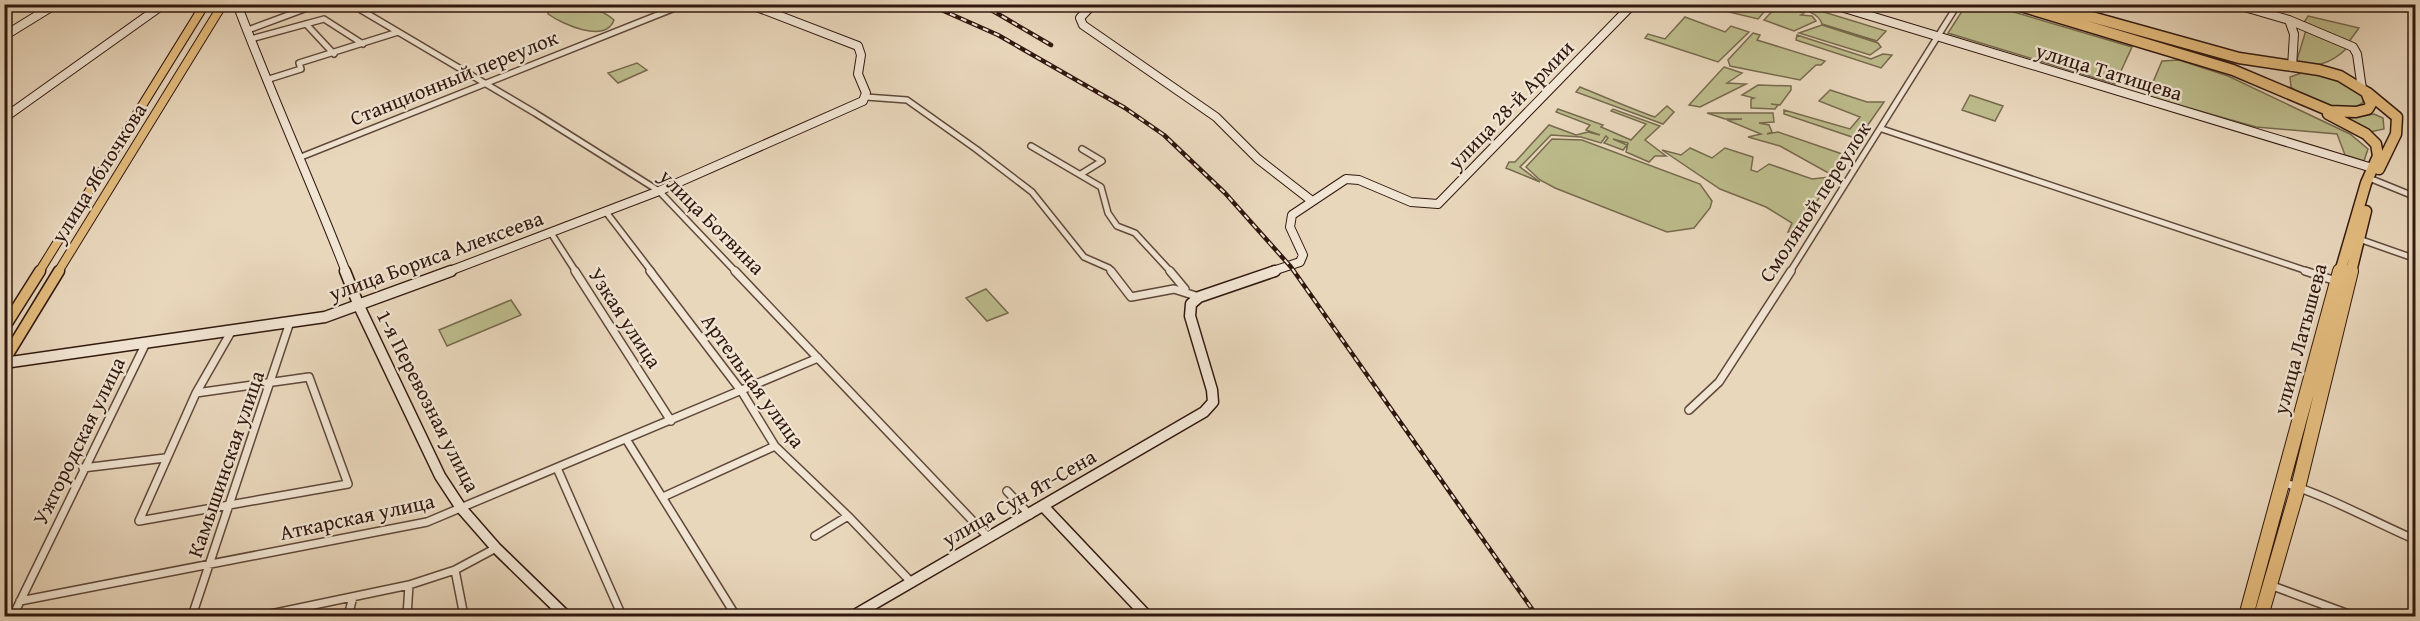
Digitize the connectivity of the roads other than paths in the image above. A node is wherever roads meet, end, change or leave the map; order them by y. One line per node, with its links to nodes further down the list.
1 (56, 4): 21 (main road)
2 (164, 4): 32 (main road)
3 (205, 4): 53 (main road, улица Яблочкова)
4 (223, 4): 57 (main road, улица Яблочкова)
5 (237, 4): 19 (main road, 1-я Перевозная улица)
6 (318, 4): 19 (street)
7 (351, 4): 20 (street, улица Ботвина)
8 (685, 4): 28 (street, Станционный переулок)
9 (749, 4): 30 (main road)
10 (1093, 4): 43 (main road)
11 (1633, 4): 43 (main road, улица 28-й Армии)
12 (1831, 4): 22 (main road, улица Татищева)
13 (1958, 4): 22 (street, Смоляной переулок)
14 (2014, 4): 31 (highway)
15 (2045, 4): 26 (highway)
16 (2234, 4): 17 (main road)
17 (2289, 20): 26 (main road); 29 (main road)
18 (306, 24): 23 (street); 24 (street); 25 (street)
19 (248, 30): 23 (main road, 1-я Перевозная улица)
20 (398, 32): 24 (street); 28 (street, улица Ботвина)
21 (4, 36)
22 (1938, 38): 33 (street, Смоляной переулок); 39 (main road, улица Татищева)
23 (251, 39): 27 (main road, 1-я Перевозная улица)
24 (363, 44): 25 (street)
25 (334, 54): 27 (street)
26 (2292, 67): 29 (highway); 31 (highway)
27 (266, 80): 38 (main road, 1-я Перевозная улица)
28 (485, 84): 38 (street, Станционный переулок); 41 (street, улица Ботвина)
29 (2364, 90): 31 (highway); 35 (highway)
30 (866, 97): 41 (main road, улица Бориса Алексеева); 49 (street)
31 (2309, 104): 34 (highway)
32 (4, 118)
33 (1882, 129): 48 (street); 61 (street, Смоляной переулок)
34 (2366, 134): 35 (highway); 39 (highway, улица Латышева)
35 (2396, 134): 39 (highway, улица Латышева)
36 (1031, 146): 40 (street)
37 (1082, 149): 40 (street)
38 (301, 157): 51 (main road, 1-я Перевозная улица)
39 (2375, 173): 42 (street); 46 (highway, улица Латышева); 48 (highway, улица Латышева)
40 (1081, 174): 49 (street)
41 (659, 191): 44 (main road, улица Бориса Алексеева); 56 (street, улица Ботвина)
42 (2415, 197)
43 (1312, 201): 50 (main road)
44 (606, 212): 45 (main road, улица Бориса Алексеева); 59 (street, Артельная улица)
45 (551, 233): 51 (main road, улица Бориса Алексеева); 62 (street, Узкая улица)
46 (2359, 239): 47 (street); 48 (highway, улица Латышева)
47 (2415, 260)
48 (2343, 283): 68 (highway, улица Латышева); 69 (highway, улица Латышева)
49 (1185, 289): 50 (street)
50 (1199, 297): 73 (main road, улица Сун Ят-Сена)
51 (359, 306): 52 (main road, улица Бориса Алексеева); 74 (main road, 1-я Перевозная улица)
52 (290, 322): 54 (main road, улица Бориса Алексеева); 58 (street, Камышинская улица)
53 (4, 328)
54 (231, 332): 55 (main road, улица Бориса Алексеева); 60 (street)
55 (145, 345): 57 (main road, улица Бориса Алексеева); 66 (street, Ужгородская улица)
56 (818, 358): 59 (street, Аткарская улица); 78 (street, улица Ботвина)
57 (4, 362)
58 (272, 383): 60 (street); 72 (street, Камышинская улица); 72 (street)
59 (742, 392): 62 (street, Аткарская улица); 64 (street, Артельная улица)
60 (196, 393): 65 (street)
61 (1689, 410)
62 (671, 421): 63 (street, Аткарская улица)
63 (626, 439): 67 (street, Аткарская улица); 71 (street)
64 (775, 446): 71 (street); 76 (street, Артельная улица)
65 (165, 458): 66 (street); 72 (street)
66 (83, 468): 88 (street, Ужгородская улица)
67 (557, 468): 74 (street, Аткарская улица); 96 (street)
68 (2282, 482): 69 (street); 83 (highway, улица Латышева)
69 (2298, 488): 79 (street); 86 (highway, улица Латышева)
70 (1007, 490): 75 (street)
71 (663, 497): 97 (street)
72 (230, 505): 81 (street, Камышинская улица)
73 (1044, 507): 75 (main road, улица Сун Ят-Сена); 99 (main road)
74 (461, 508): 80 (main road, 1-я Перевозная улица); 81 (street, Аткарская улица)
75 (1030, 515): 78 (main road, улица Сун Ят-Сена)
76 (848, 516): 77 (street); 84 (street, Артельная улица)
77 (816, 535)
78 (990, 538): 84 (main road, улица Сун Ят-Сена)
79 (2415, 540)
80 (496, 548): 82 (street); 95 (main road, 1-я Перевозная улица)
81 (209, 565): 88 (street, Аткарская улица); 90 (street, Камышинская улица)
82 (455, 570): 85 (street); 94 (street)
83 (2256, 580): 86 (street); 100 (highway, улица Латышева)
84 (912, 583): 98 (main road, улица Сун Ят-Сена)
85 (409, 585): 87 (street); 93 (street)
86 (2270, 585): 101 (highway, улица Латышева); 102 (street)
87 (353, 597): 91 (street); 92 (street)
88 (20, 601): 89 (street, Ужгородская улица)
89 (13, 616)
90 (192, 616)
91 (261, 616)
92 (348, 616)
93 (407, 616)
94 (464, 616)
95 (566, 616)
96 (622, 616)
97 (736, 616)
98 (853, 616)
99 (1147, 616)
100 (2246, 616)
101 (2261, 616)
102 (2354, 616)

